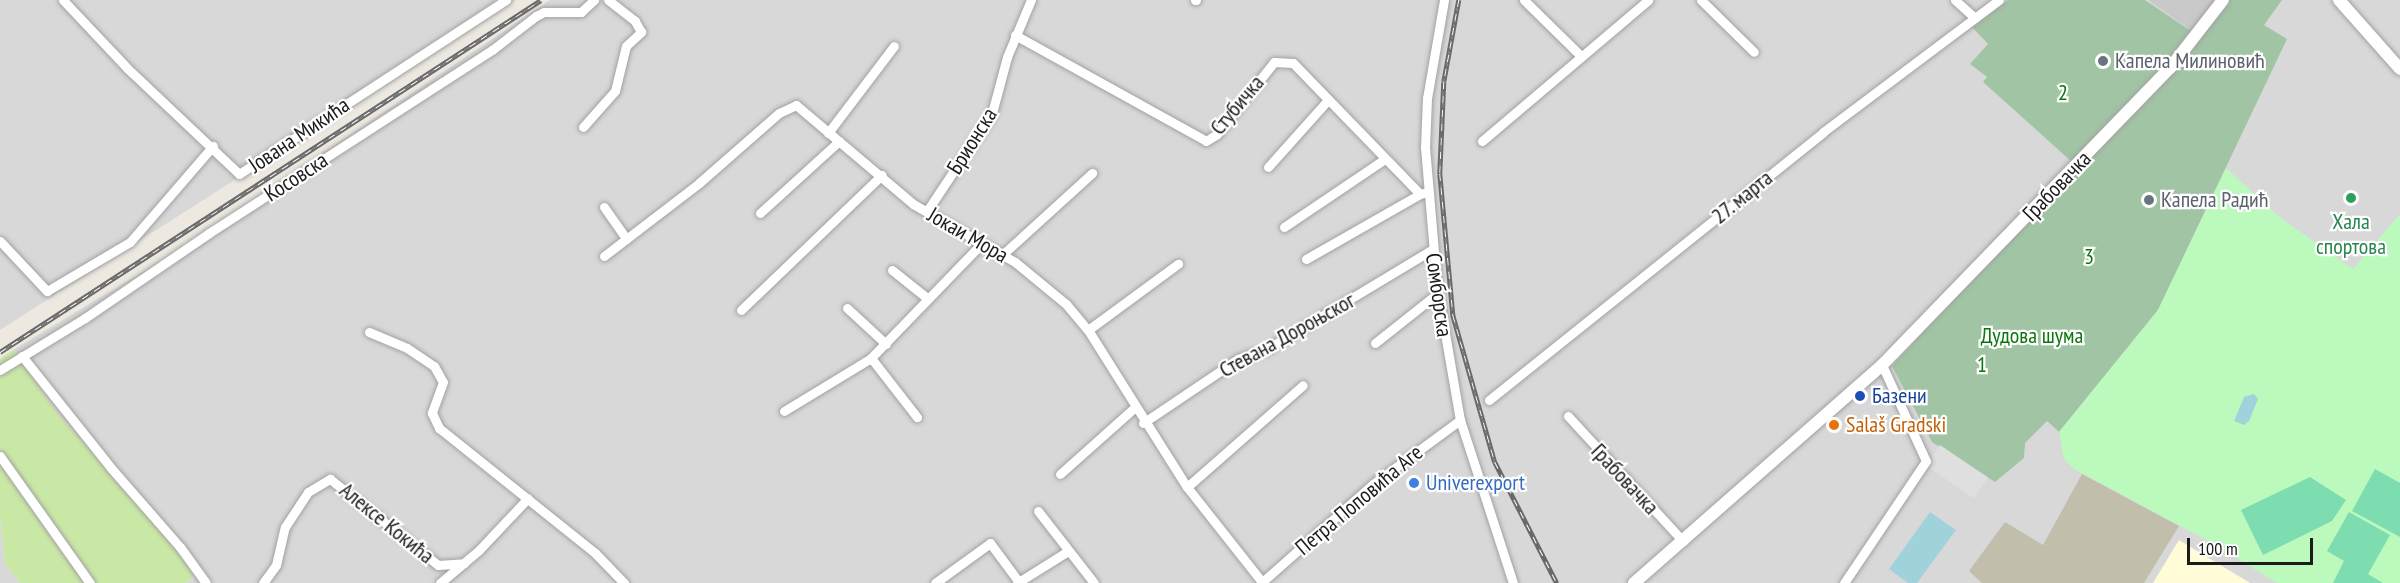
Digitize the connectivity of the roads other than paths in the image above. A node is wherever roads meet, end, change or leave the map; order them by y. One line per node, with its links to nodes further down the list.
1 (63, 0): 25 (street, Јована Микића)
2 (506, 0): 25 (street, Јована Микића)
3 (594, 0): 52 (street, Косовска)
4 (608, 0): 21 (street)
5 (1031, 0): 15 (street, Брионска)
6 (1444, 0): 30 (street, Сомборска)
7 (1524, 0): 18 (street)
8 (1648, 0): 18 (street)
9 (1701, 0): 17 (street)
10 (1955, 0): 14 (street)
11 (1999, 0): 14 (street, 27. марта)
12 (2223, 0): 54 (street, Грабовачка)
13 (2339, 0): 19 (street)
14 (1975, 18): 57 (street, 27. марта)
15 (1015, 35): 20 (street, Стубичка); 32 (street, Брионска)
16 (894, 46): 22 (street)
17 (1754, 52)
18 (1580, 56): 24 (street)
19 (2400, 69)
20 (1327, 101): 26 (street, Стубичка); 27 (street)
21 (583, 127)
22 (828, 133): 23 (street, Јокаи Мора); 35 (street, Јокаи Мора)
23 (839, 141): 29 (street, Јокаи Мора); 33 (street)
24 (1482, 141)
25 (213, 146): 36 (street)
26 (1385, 159): 30 (street, Стубичка); 34 (street)
27 (1268, 166)
28 (1092, 173): 39 (street)
29 (882, 175): 32 (street, Јокаи Мора); 47 (street)
30 (1423, 193): 38 (street, Сомборска); 41 (street)
31 (604, 207): 35 (street)
32 (927, 211): 37 (street, Јокаи Мора)
33 (760, 213)
34 (1284, 227)
35 (626, 239): 40 (street, Јокаи Мора)
36 (0, 241)
37 (981, 244): 39 (street, Јокаи Мора); 45 (street)
38 (1433, 249): 44 (street, Сомборска); 63 (street, Стевана Дороњског)
39 (1002, 255): 48 (street, Јокаи Мора)
40 (604, 256)
41 (1306, 259)
42 (1178, 264): 48 (street)
43 (892, 270): 45 (street)
44 (1438, 293): 50 (street); 62 (street, Сомборска)
45 (927, 298): 51 (street)
46 (847, 308): 51 (street)
47 (741, 310)
48 (1088, 330): 58 (street, Јокаи Мора)
49 (369, 332): 67 (street)
50 (1375, 343)
51 (886, 344): 53 (street)
52 (22, 356): 55 (street, Косовска); 73 (street)
53 (871, 358): 59 (street); 61 (street)
54 (1882, 365): 69 (street, Грабовачка); 83 (street)
55 (0, 370)
56 (1303, 385): 66 (street)
57 (1489, 400)
58 (1134, 408): 63 (street, Јокаи Мора); 65 (street)
59 (784, 411)
60 (1568, 416): 69 (street, Грабовачка)
61 (917, 417)
62 (1460, 420): 80 (street, Петра Поповића Аге); 81 (street, Сомборска)
63 (1143, 423): 66 (street, Јокаи Мора)
64 (2, 458): 72 (street)
65 (1060, 474)
66 (1187, 487): 80 (street, Јокаи Мора)
67 (528, 498): 71 (street, Алексе Кокића); 76 (street)
68 (1038, 512): 70 (street)
69 (1683, 541): 82 (street, Грабовачка)
70 (1068, 552): 78 (street); 79 (street)
71 (464, 563): 74 (street, Алексе Кокића); 75 (street, Алексе Кокића)
72 (90, 583)
73 (206, 583)
74 (263, 583)
75 (440, 583)
76 (624, 583)
77 (935, 583): 78 (street)
78 (1018, 583)
79 (1094, 583)
80 (1262, 583)
81 (1513, 583)
82 (1634, 583)
83 (1844, 583)

